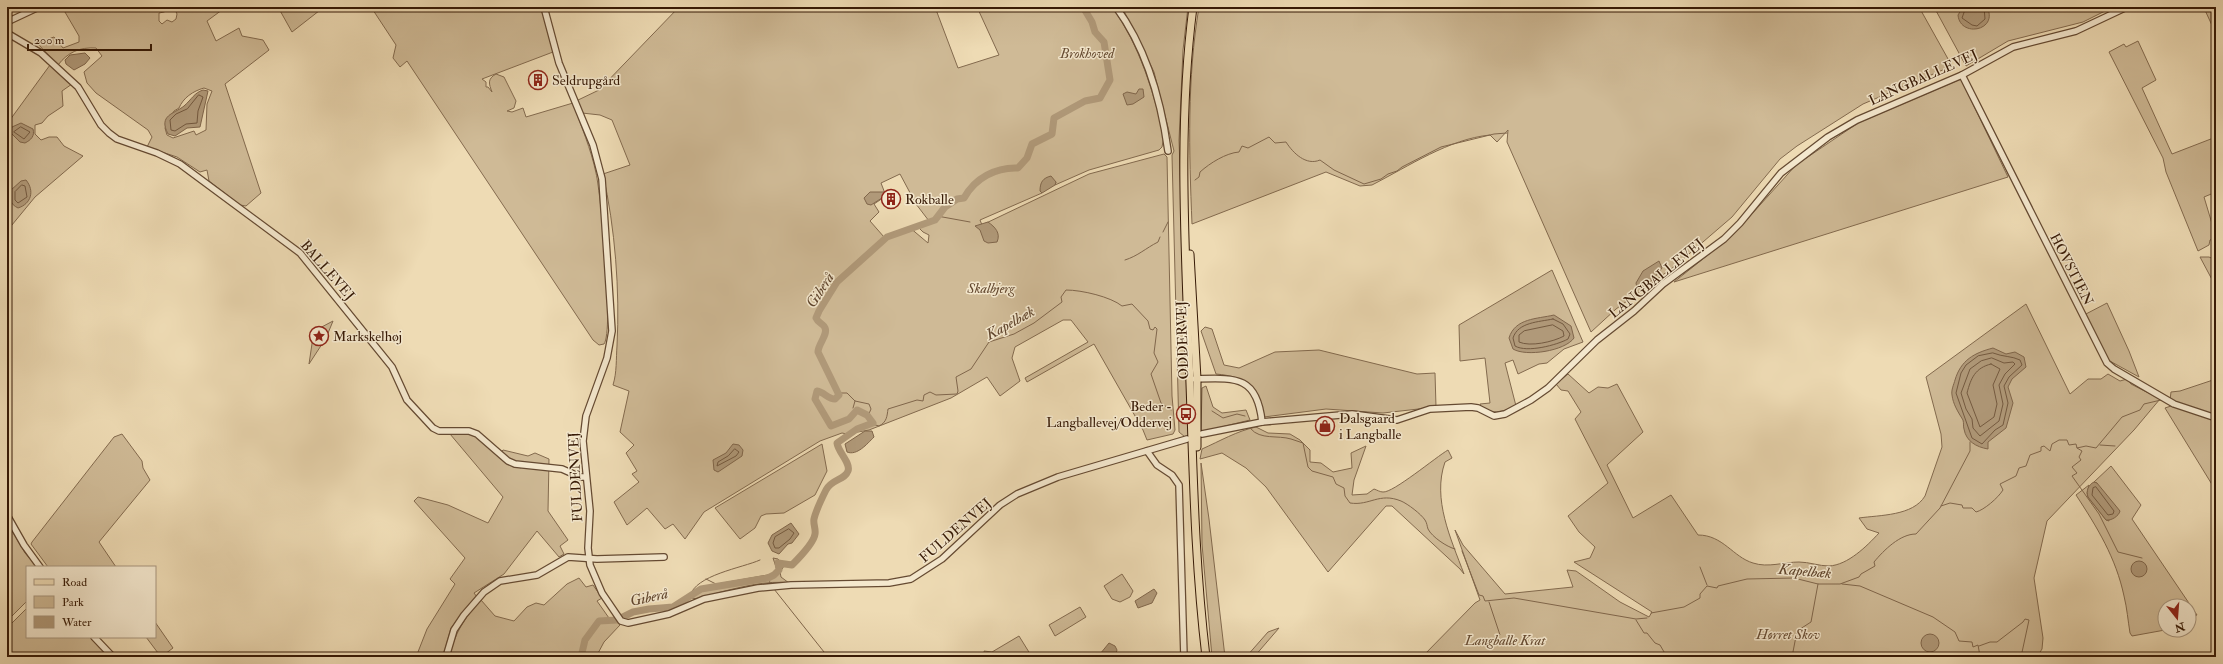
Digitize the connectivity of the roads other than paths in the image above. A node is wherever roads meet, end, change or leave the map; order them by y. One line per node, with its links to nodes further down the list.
1 (39, 7): 6 (street)
2 (544, 7): 16 (street, FULDENVEJ)
3 (1116, 7): 9 (street)
4 (1193, 7): 10 (main road, ODDERVEJ)
5 (2127, 7): 8 (street, LANGBALLEVEJ)
6 (7, 22)
7 (7, 33): 16 (street, BALLEVEJ)
8 (1962, 75): 11 (street, HOVSTIEN); 12 (street, LANGBALLEVEJ)
9 (1168, 151)
10 (1194, 379): 12 (street); 25 (main road, ODDERVEJ)
11 (2216, 418)
12 (1262, 422): 13 (street)
13 (1202, 434)
14 (1187, 438): 15 (street, FULDENVEJ)
15 (1148, 451): 18 (street, FULDENVEJ); 24 (street)
16 (586, 477): 18 (street, FULDENVEJ)
17 (7, 515): 20 (street)
18 (589, 557): 19 (street); 23 (street)
19 (664, 557)
20 (39, 566)
21 (95, 638): 22 (street)
22 (113, 657)
23 (446, 657)
24 (1184, 657)
25 (1206, 657)

